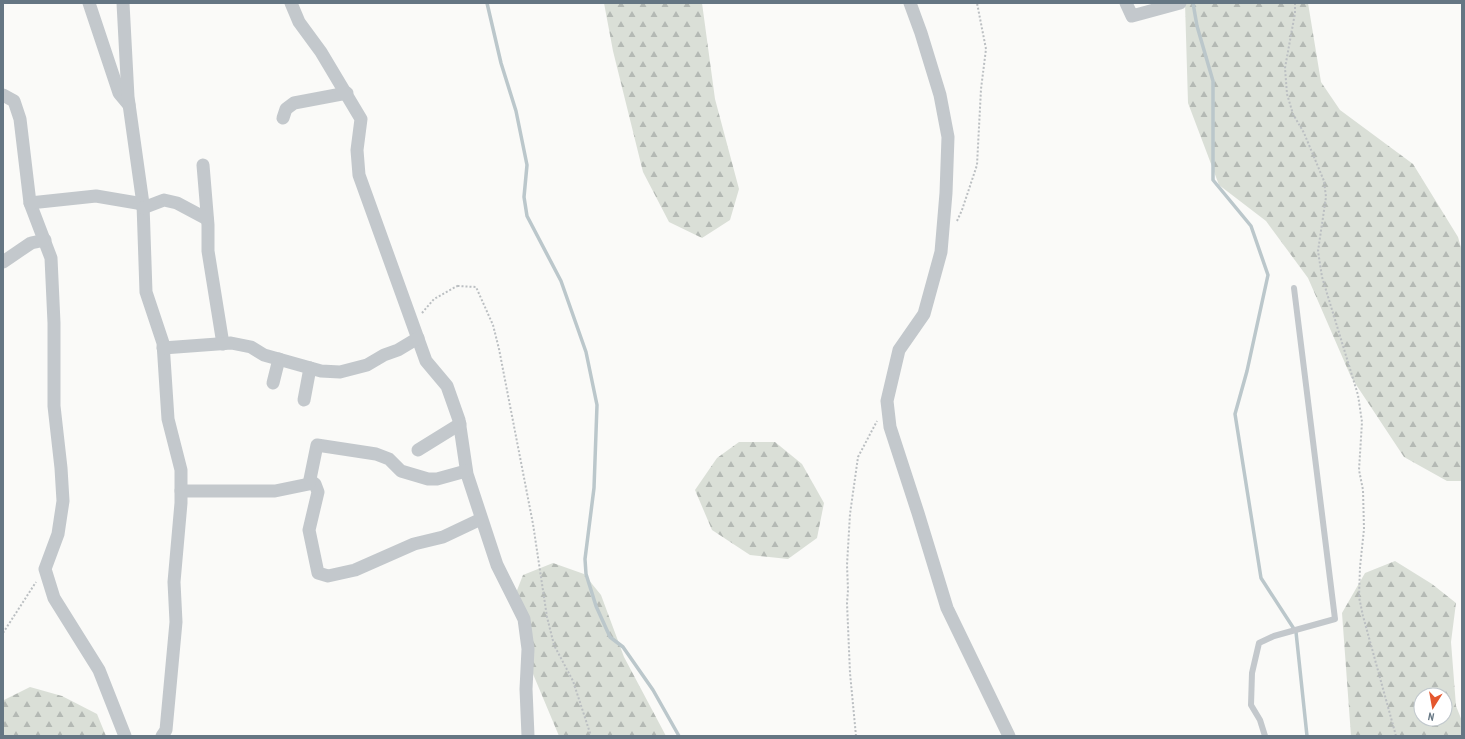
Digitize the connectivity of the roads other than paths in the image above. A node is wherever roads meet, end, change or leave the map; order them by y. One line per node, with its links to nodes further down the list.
1 (89, 3): 9 (street)
2 (123, 3): 9 (street)
3 (291, 3): 7 (street)
4 (910, 3): 34 (street)
5 (1126, 3): 6 (street)
6 (1180, 3)
7 (346, 93): 10 (street); 18 (street)
8 (3, 95): 12 (street)
9 (129, 105): 13 (street)
10 (283, 118)
11 (203, 165): 14 (street)
12 (30, 203): 13 (street); 15 (street)
13 (143, 206): 14 (street); 20 (street)
14 (207, 219): 19 (street)
15 (44, 240): 16 (street); 31 (street)
16 (4, 260)
17 (1294, 288): 35 (lane)
18 (418, 338): 22 (street); 25 (street)
19 (223, 344): 20 (street); 21 (street)
20 (164, 348): 29 (street)
21 (279, 359): 22 (street); 23 (street)
22 (310, 368): 24 (street)
23 (273, 383)
24 (304, 400)
25 (460, 424): 26 (street); 27 (street)
26 (418, 450)
27 (466, 471): 28 (street); 30 (street)
28 (310, 480): 29 (street); 30 (street)
29 (181, 491): 32 (street)
30 (482, 519): 33 (street)
31 (124, 736)
32 (162, 736)
33 (528, 736)
34 (1009, 736)
35 (1266, 736)

